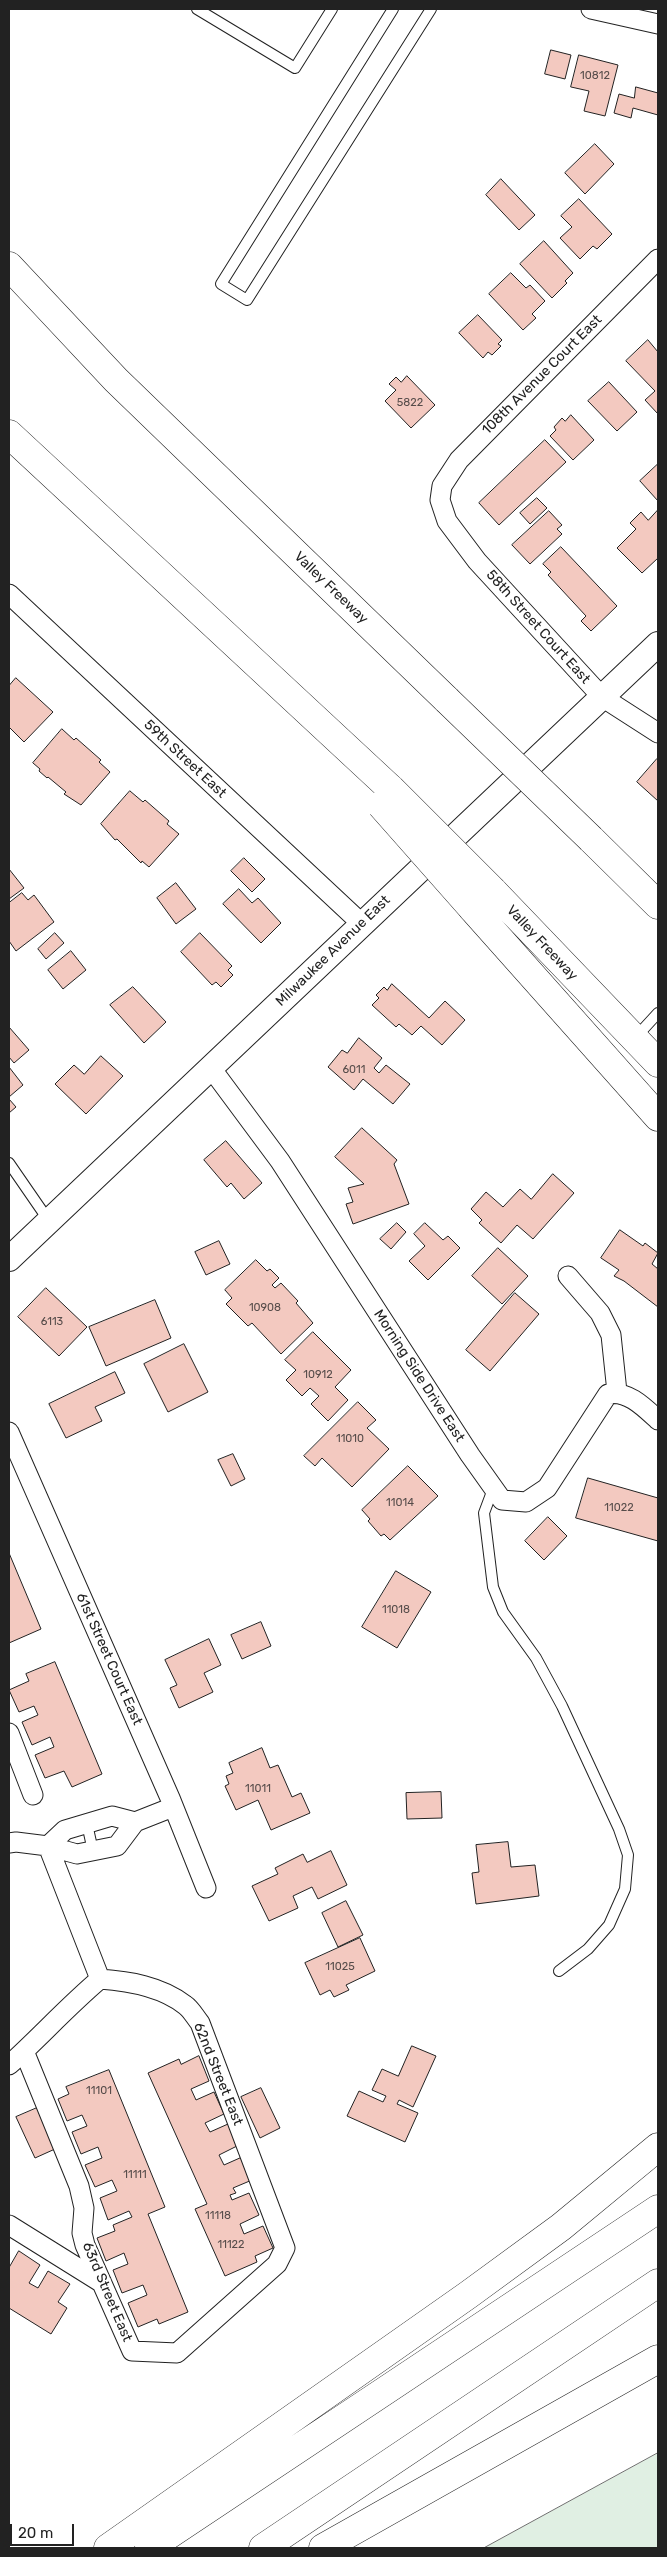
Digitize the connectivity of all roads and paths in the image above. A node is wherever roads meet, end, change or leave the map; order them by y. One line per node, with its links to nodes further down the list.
1 (197, 9): 2 (lane)
2 (332, 9)
3 (393, 9): 4 (lane)
4 (431, 9)
5 (591, 9): 6 (street)
6 (658, 24)
7 (658, 259): 10 (street, 108th Avenue Court East)
8 (9, 266): 16 (highway, Valley Freeway, bridge)
9 (9, 434): 15 (highway, Valley Freeway)
10 (440, 500): 13 (street, 58th Street Court East)
11 (9, 594): 17 (street, 59th Street East)
12 (658, 644): 13 (street, Milwaukee Avenue East)
13 (602, 697): 14 (street, 58th Street Court East); 17 (street, Milwaukee Avenue East)
14 (658, 733)
15 (386, 797): 19 (highway, Valley Freeway, bridge); 22 (highway, bridge)
16 (658, 905)
17 (361, 923): 21 (street, Milwaukee Avenue East)
18 (658, 1013): 19 (lane)
19 (633, 1039): 20 (highway, Valley Freeway)
20 (658, 1063)
21 (211, 1068): 24 (street, Milwaukee Avenue East); 30 (street, Morning Side Drive East)
22 (658, 1117)
23 (9, 1163): 24 (lane)
24 (49, 1221): 25 (street, Milwaukee Avenue East)
25 (9, 1259)
26 (568, 1276): 27 (street)
27 (617, 1392): 28 (street); 30 (street, Morning Side Drive East)
28 (658, 1420)
29 (9, 1432): 33 (street, 61st Street Court East)
30 (493, 1489): 40 (lane)
31 (9, 1733): 32 (street)
32 (33, 1794)
33 (173, 1807): 34 (street); 39 (street, 61st Street Court East)
34 (135, 1822): 35 (street); 38 (street)
35 (87, 1824): 37 (street); 38 (lane)
36 (9, 1843): 37 (street)
37 (48, 1846): 38 (street); 41 (street)
38 (93, 1851)
39 (206, 1888)
40 (559, 1971)
41 (100, 1979): 42 (street); 49 (street, 62nd Street East)
42 (24, 2051): 43 (street); 47 (street, 63rd Street East)
43 (9, 2065)
44 (658, 2148): 51 (highway)
45 (658, 2209): 52 (highway)
46 (9, 2225): 47 (street)
47 (102, 2283): 49 (street, 63rd Street East)
48 (658, 2283): 53 (highway)
49 (221, 2316)
50 (658, 2359): 54 (highway)
51 (108, 2548)
52 (148, 2548)
53 (263, 2548)
54 (323, 2548)

